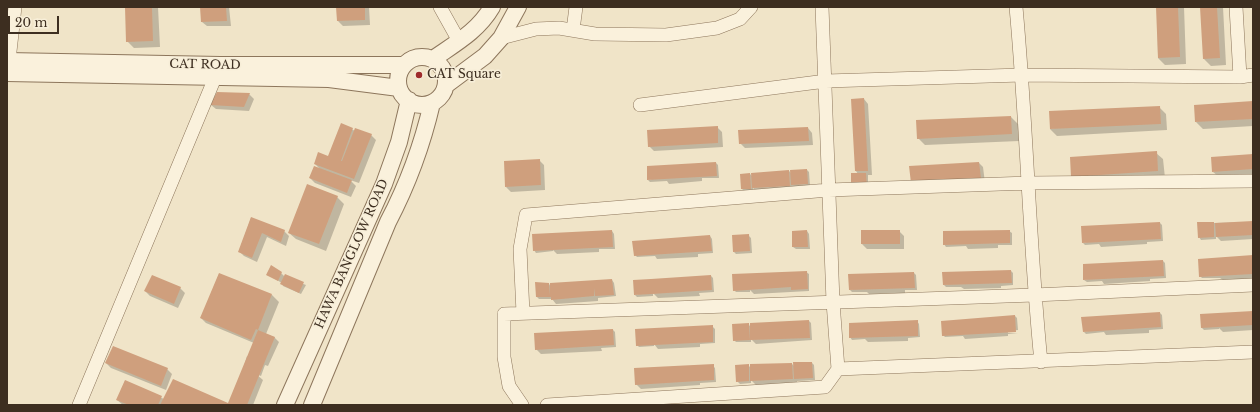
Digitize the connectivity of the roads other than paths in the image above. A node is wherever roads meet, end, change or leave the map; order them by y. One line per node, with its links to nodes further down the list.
1 (15, 7): 15 (street)
2 (440, 7): 12 (street)
3 (492, 7): 12 (street)
4 (518, 7): 11 (street)
5 (576, 7): 10 (street)
6 (751, 7): 10 (street)
7 (822, 7): 19 (street)
8 (1016, 7): 17 (street)
9 (1236, 7): 18 (street)
10 (573, 30): 11 (street)
11 (501, 38): 20 (street)
12 (460, 41): 13 (street)
13 (433, 59): 14 (street); 20 (street)
14 (404, 65): 16 (street, CAT ROAD); 21 (street)
15 (8, 67): 16 (street, CAT ROAD)
16 (217, 71): 21 (street, CAT ROAD); 36 (street)
17 (1022, 75): 18 (street); 19 (street); 25 (street)
18 (1247, 76)
19 (826, 81): 23 (street); 26 (street)
20 (446, 85): 22 (street)
21 (404, 94): 22 (street); 27 (street, HAWA BANGLOW ROAD)
22 (432, 103): 28 (street, HAWA BANGLOW ROAD)
23 (640, 105)
24 (1253, 181): 25 (street)
25 (1029, 183): 26 (street); 30 (street)
26 (829, 190): 31 (street); 32 (street)
27 (370, 213): 28 (street); 37 (street, HAWA BANGLOW ROAD)
28 (388, 222): 38 (street, HAWA BANGLOW ROAD)
29 (1253, 285): 30 (street)
30 (1034, 295): 31 (street); 34 (street)
31 (832, 302): 32 (street); 35 (street)
32 (523, 313): 39 (street)
33 (1253, 352): 34 (street)
34 (1041, 362): 35 (street)
35 (838, 369): 40 (street)
36 (79, 405)
37 (285, 405)
38 (312, 405)
39 (522, 405)
40 (546, 405)

